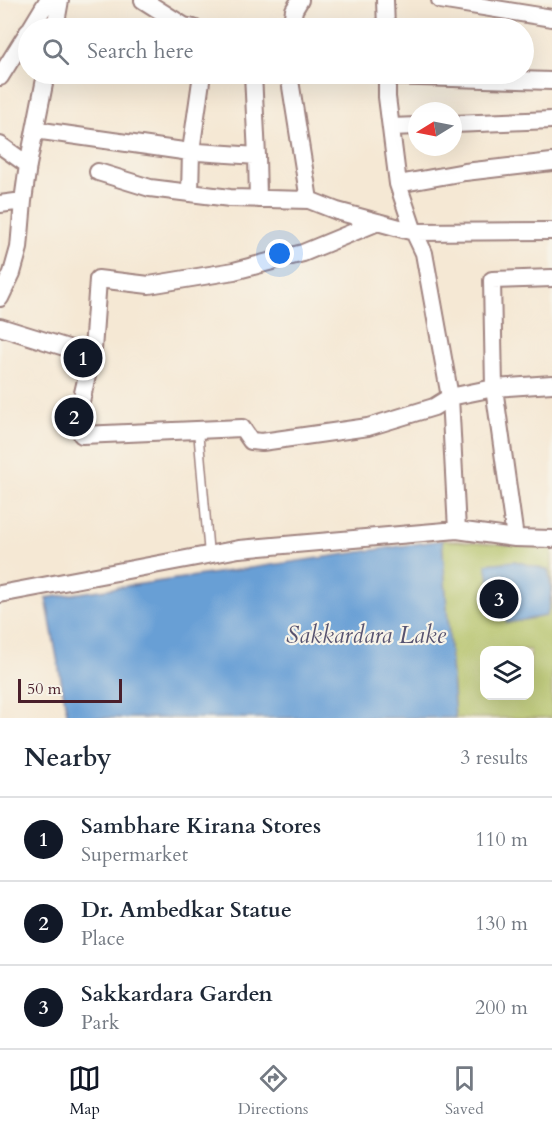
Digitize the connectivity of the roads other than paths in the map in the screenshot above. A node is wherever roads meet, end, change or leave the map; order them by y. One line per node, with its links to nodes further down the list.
1 (143, 0): 9 (street)
2 (300, 0): 10 (street)
3 (386, 0): 11 (street)
4 (441, 0): 6 (street)
5 (56, 1): 7 (street); 8 (street)
6 (505, 5): 12 (street)
7 (40, 18)
8 (55, 18)
9 (171, 18)
10 (293, 18)
11 (386, 18)
12 (552, 18)
13 (18, 48): 14 (street)
14 (0, 77)
15 (534, 80): 16 (street)
16 (552, 81)
17 (44, 84): 26 (street)
18 (201, 84): 28 (street)
19 (253, 84): 29 (street)
20 (291, 84): 36 (street)
21 (388, 84): 25 (street)
22 (552, 120): 23 (street)
23 (462, 124)
24 (408, 126): 25 (street)
25 (391, 127): 33 (street)
26 (35, 130): 28 (street); 31 (street)
27 (0, 145): 31 (street)
28 (191, 151): 29 (street); 34 (street)
29 (257, 156): 35 (street)
30 (552, 162): 33 (street)
31 (28, 165): 37 (street)
32 (98, 172): 34 (street)
33 (398, 184): 41 (street)
34 (190, 193): 35 (street)
35 (258, 199): 36 (street)
36 (309, 200): 39 (street)
37 (23, 201): 38 (street); 43 (street)
38 (0, 204)
39 (378, 222): 41 (street); 45 (street)
40 (552, 231): 41 (street)
41 (414, 232): 48 (street)
42 (552, 278): 47 (street)
43 (2, 289)
44 (0, 327): 45 (street)
45 (93, 350): 49 (street)
46 (552, 384): 47 (street)
47 (494, 388): 48 (street); 51 (street)
48 (450, 397): 49 (street); 50 (street)
49 (198, 430): 53 (lane)
50 (457, 530): 51 (street); 53 (street)
51 (515, 538): 52 (street)
52 (552, 539)
53 (209, 555): 54 (street)
54 (0, 594)

